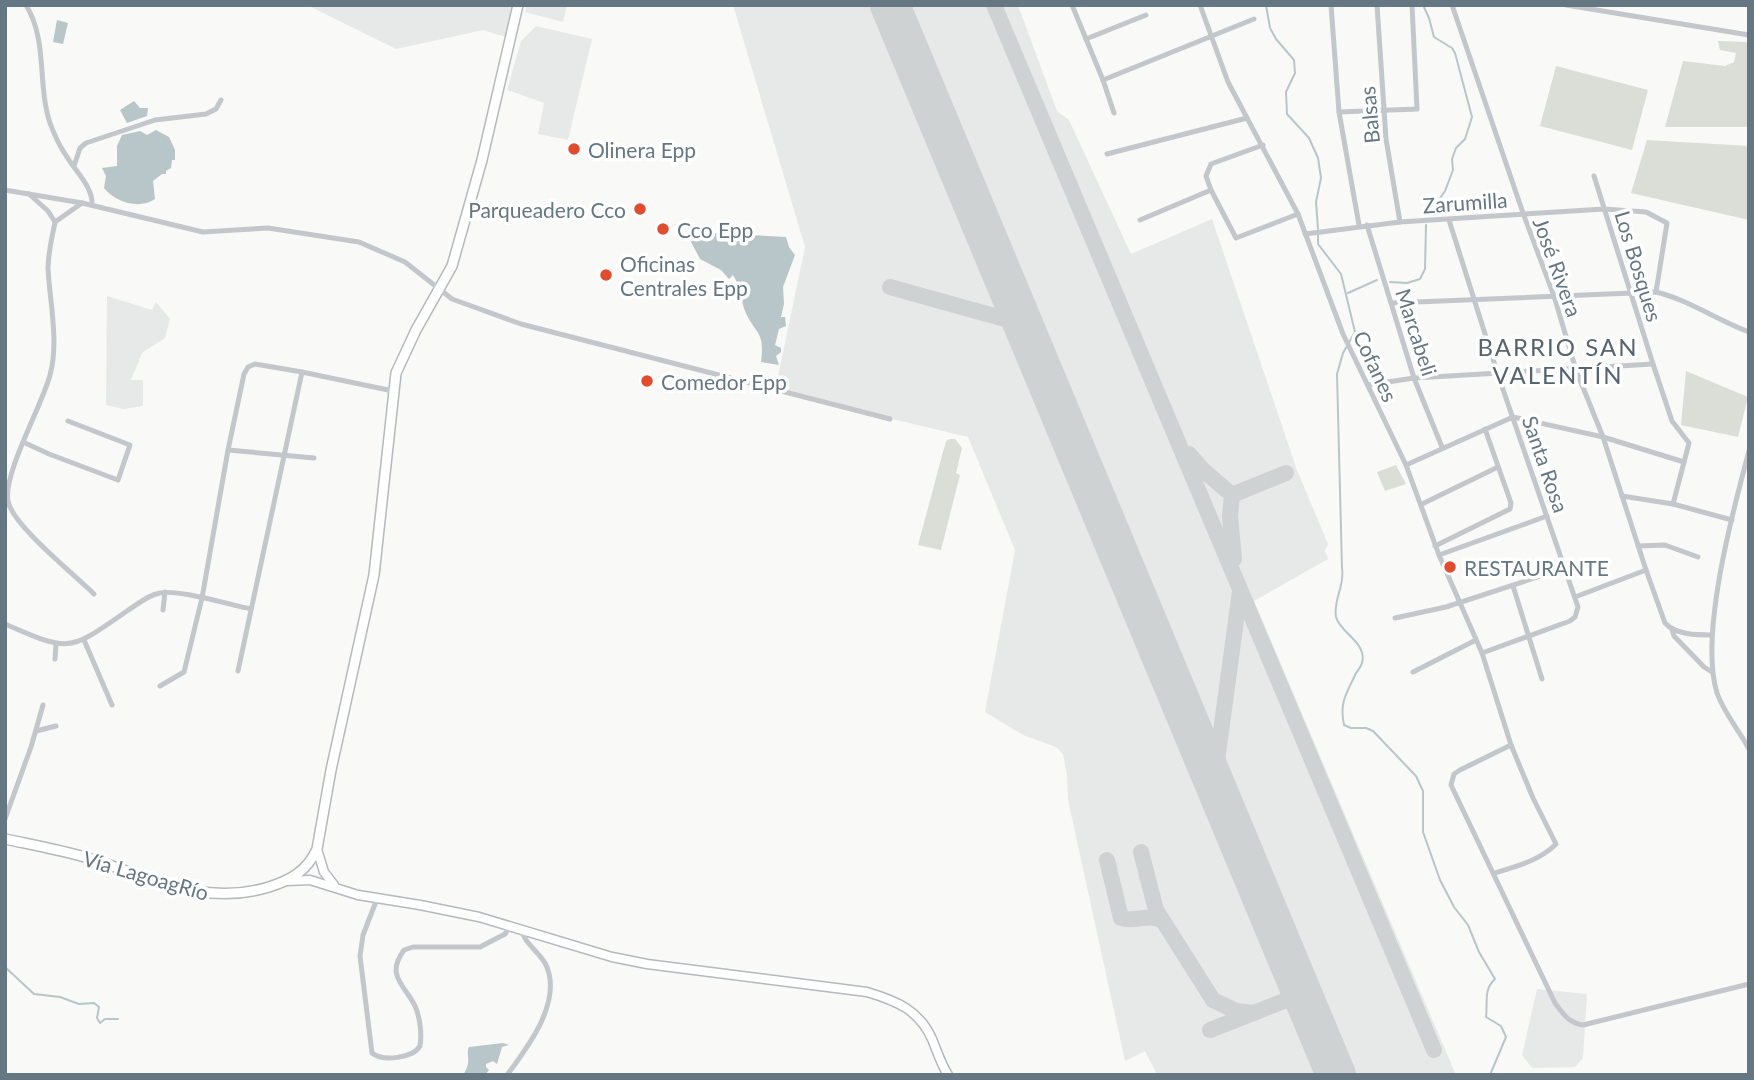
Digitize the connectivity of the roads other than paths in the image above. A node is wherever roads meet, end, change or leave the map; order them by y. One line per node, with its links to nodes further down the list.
1 (26, 5): 23 (street)
2 (518, 5): 40 (highway)
3 (1072, 5): 14 (street)
4 (1200, 5): 13 (street, Cofanes)
5 (1332, 5): 18 (street)
6 (1377, 5): 17 (street, Balsas)
7 (1412, 5): 17 (street)
8 (1452, 5): 31 (street, José Rivera)
9 (1566, 5): 12 (street)
10 (1146, 15): 14 (street)
11 (1254, 19): 13 (street)
12 (1749, 34)
13 (1210, 36): 15 (street); 20 (street, Cofanes)
14 (1086, 39): 15 (street)
15 (1103, 80): 19 (street)
16 (221, 100): 23 (street)
17 (1384, 111): 18 (street); 36 (street, Balsas)
18 (1339, 112): 37 (street)
19 (1114, 113)
20 (1247, 118): 21 (street, Cofanes); 22 (street)
21 (1263, 145): 26 (street); 32 (street, Cofanes)
22 (1107, 154)
23 (74, 166): 29 (street)
24 (1594, 176): 30 (street, Los Bosques)
25 (5, 190): 27 (street)
26 (1211, 190): 32 (street); 33 (street)
27 (28, 193): 28 (street); 35 (street)
28 (82, 202): 29 (street); 35 (street)
29 (92, 205): 40 (street)
30 (1604, 209): 31 (street, Zarumilla); 41 (street, Zarumilla); 42 (street, Los Bosques)
31 (1523, 213): 34 (street, Zarumilla); 43 (street, José Rivera)
32 (1298, 214): 39 (street, Cofanes)
33 (1140, 220)
34 (1449, 220): 36 (street, Zarumilla); 44 (street, Santa Rosa)
35 (55, 222): 59 (street)
36 (1400, 222): 38 (street, Zarumilla)
37 (1359, 225): 38 (street, Zarumilla); 39 (street, Zarumilla)
38 (1367, 225): 45 (street, Marcabeli)
39 (1305, 234): 52 (street, Cofanes)
40 (439, 289): 53 (highway); 55 (street)
41 (1656, 292): 42 (street); 46 (street)
42 (1630, 293): 43 (street); 47 (street, Los Bosques)
43 (1554, 296): 44 (street); 48 (street, José Rivera)
44 (1473, 299): 45 (street); 50 (street, Santa Rosa)
45 (1392, 303): 51 (street, Marcabeli)
46 (1749, 332)
47 (1653, 364): 48 (street); 65 (street, Los Bosques)
48 (1577, 370): 50 (street); 58 (street, José Rivera)
49 (302, 372): 53 (street); 61 (street); 63 (street)
50 (1498, 375): 51 (street); 54 (street, Santa Rosa)
51 (1415, 378): 52 (street); 60 (street, Marcabeli)
52 (1368, 385): 66 (street, Cofanes)
53 (393, 391): 110 (highway)
54 (1513, 417): 57 (street); 58 (street); 71 (street, Santa Rosa)
55 (890, 419)
56 (68, 421): 59 (street)
57 (1485, 429): 60 (street); 67 (street)
58 (1603, 437): 65 (street); 68 (street, José Rivera)
59 (23, 442): 81 (street)
60 (1442, 447): 66 (street)
61 (228, 450): 63 (street); 83 (street)
62 (1749, 450): 72 (street)
63 (285, 455): 64 (street); 85 (street)
64 (314, 458)
65 (1684, 462): 70 (street)
66 (1406, 465): 69 (street, Cofanes)
67 (1498, 467): 69 (street); 73 (street)
68 (1622, 496): 70 (street); 74 (street, José Rivera)
69 (1422, 504): 73 (street, Cofanes)
70 (1673, 504): 72 (street)
71 (1547, 516): 75 (street); 77 (street, Santa Rosa)
72 (1732, 520): 90 (street)
73 (1436, 546): 75 (street, Cofanes)
74 (1638, 546): 76 (street); 78 (street, José Rivera)
75 (1439, 555): 84 (street, Cofanes)
76 (1698, 557)
77 (1565, 568): 79 (street); 82 (street, Santa Rosa)
78 (1646, 570): 82 (street); 89 (street, José Rivera)
79 (1513, 586): 84 (street); 91 (street)
80 (165, 592): 83 (street); 86 (street); 92 (street)
81 (94, 594)
82 (1575, 597): 91 (street)
83 (202, 598): 85 (street); 101 (street)
84 (1460, 603): 87 (street); 93 (street, Cofanes)
85 (250, 609): 97 (street)
86 (163, 610)
87 (1395, 618)
88 (5, 624): 94 (street)
89 (1672, 629): 90 (street); 99 (street, José Rivera)
90 (1712, 635): 99 (street)
91 (1529, 636): 95 (street); 100 (street)
92 (84, 640): 94 (street); 103 (street)
93 (1476, 640): 95 (street, Cofanes); 98 (street)
94 (56, 644): 96 (street)
95 (1482, 653): 106 (street, Cofanes)
96 (55, 659)
97 (238, 671)
98 (1413, 671)
99 (1712, 672): 107 (street)
100 (1542, 679)
101 (160, 686)
102 (43, 705): 105 (street)
103 (112, 705)
104 (56, 726): 105 (street)
105 (36, 731): 108 (street)
106 (1511, 746): 111 (street); 111 (street, Cofanes)
107 (1749, 749)
108 (5, 819)
109 (5, 839): 112 (highway, Vía LagoagRío)
110 (317, 849): 112 (highway); 113 (main road)
111 (1494, 873): 117 (street)
112 (287, 881): 113 (main road)
113 (336, 887): 114 (main road)
114 (377, 899): 115 (main road); 115 (street)
115 (511, 925): 116 (main road)
116 (521, 928): 118 (street); 119 (main road)
117 (1749, 984)
118 (507, 1075)
119 (948, 1075)

